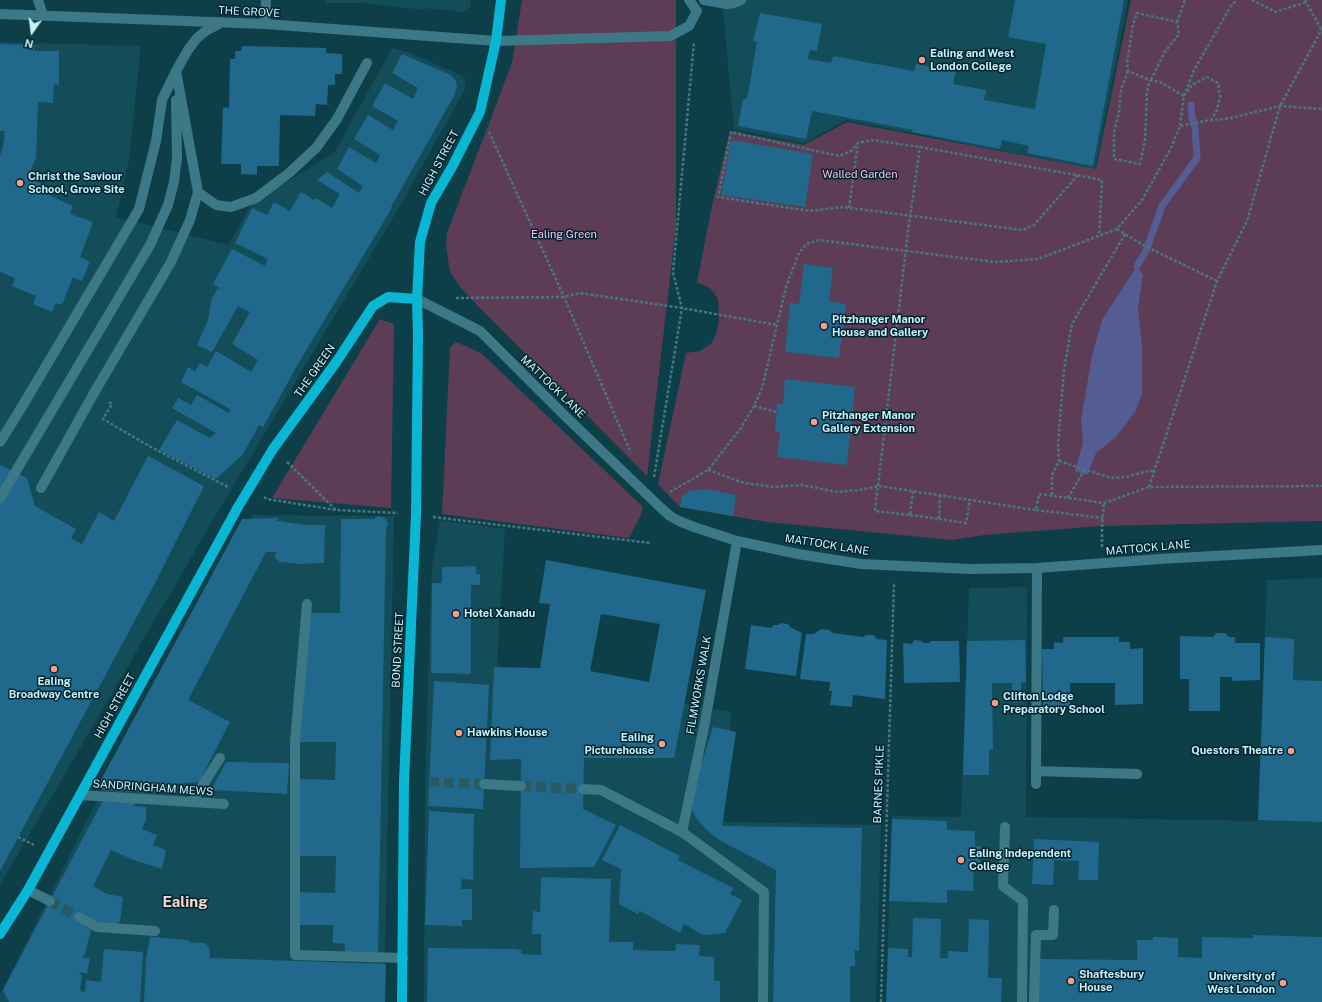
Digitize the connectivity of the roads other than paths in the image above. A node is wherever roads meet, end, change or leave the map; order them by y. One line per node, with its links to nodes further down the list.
1 (38, 0): 8 (street)
2 (266, 0): 10 (street)
3 (501, 0): 11 (main road)
4 (690, 0): 11 (street, THE GROVE)
5 (704, 0): 6 (street)
6 (740, 0)
7 (0, 14): 8 (street, THE GROVE)
8 (43, 15): 9 (street, THE GROVE)
9 (221, 23): 10 (street, THE GROVE); 13 (street)
10 (264, 24): 11 (street, THE GROVE)
11 (496, 42): 15 (main road, HIGH STREET)
12 (367, 63): 14 (street)
13 (176, 71): 14 (street); 16 (street); 19 (street, bridge)
14 (198, 192): 18 (street)
15 (417, 299): 17 (main road, THE GREEN); 20 (street, MATTOCK LANE); 42 (main road, BOND STREET)
16 (0, 442)
17 (249, 487): 31 (main road, HIGH STREET)
18 (41, 488)
19 (0, 498)
20 (737, 541): 22 (street, MATTOCK LANE); 35 (street, FILMWORKS WALK)
21 (1322, 550): 22 (street, MATTOCK LANE)
22 (1037, 568): 25 (street)
23 (307, 604): 42 (street)
24 (220, 758): 32 (street)
25 (1036, 771): 26 (street); 28 (street)
26 (1137, 774)
27 (484, 784): 29 (street)
28 (1036, 784)
29 (520, 786)
30 (583, 789): 35 (street)
31 (80, 795): 32 (street, SANDRINGHAM MEWS); 36 (main road, HIGH STREET)
32 (192, 802): 33 (street, SANDRINGHAM MEWS)
33 (224, 804)
34 (1005, 827): 45 (street)
35 (682, 832): 44 (street)
36 (28, 890): 37 (street); 41 (main road, HIGH STREET)
37 (50, 901)
38 (1054, 910): 46 (street)
39 (79, 917): 40 (street)
40 (155, 931)
41 (0, 934)
42 (403, 958): 43 (main road, BOND STREET)
43 (402, 1002)
44 (763, 1002)
45 (1022, 1002)
46 (1034, 1002)

